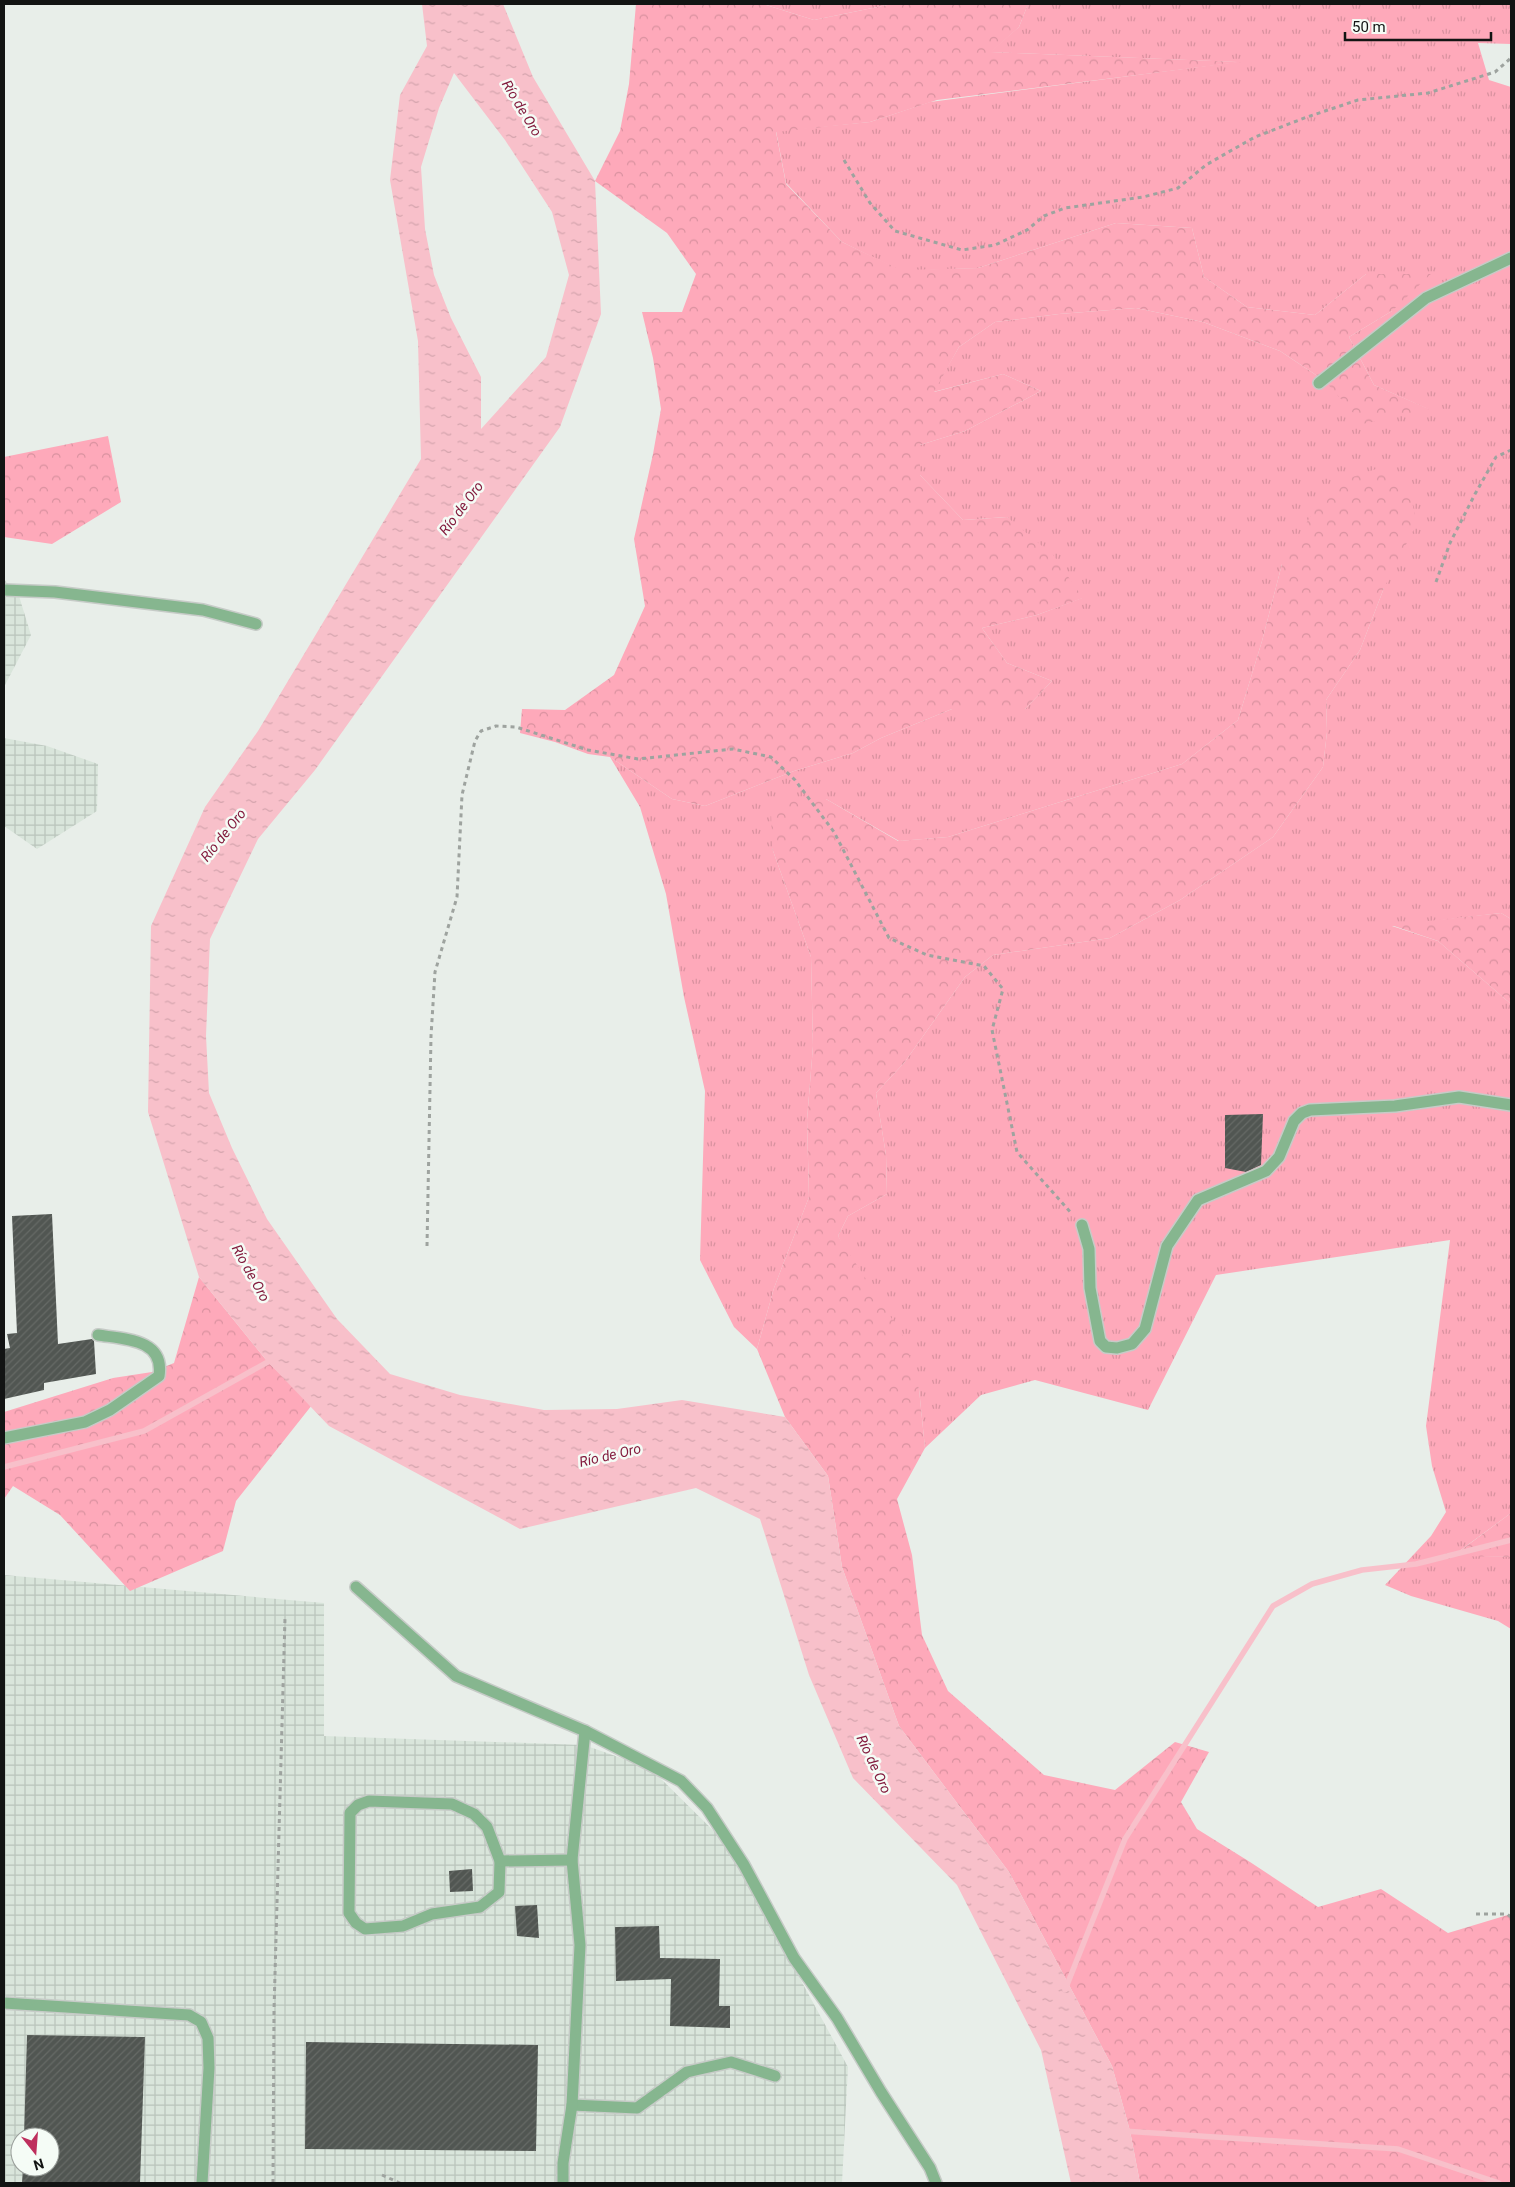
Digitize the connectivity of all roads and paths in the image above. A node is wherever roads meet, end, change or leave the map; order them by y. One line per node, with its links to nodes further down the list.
1 (1511, 58): 2 (path)
2 (844, 160)
3 (1511, 258): 4 (lane)
4 (1319, 383)
5 (1511, 450): 6 (path)
6 (1436, 582)
7 (4, 590): 8 (lane)
8 (256, 624)
9 (1511, 1105): 10 (lane)
10 (1082, 1225): 11 (path)
11 (427, 1246)
12 (98, 1335): 13 (lane)
13 (4, 1438)
14 (356, 1587): 16 (lane)
15 (286, 1618): 26 (path)
16 (586, 1731): 17 (lane); 29 (lane)
17 (572, 1860): 18 (lane); 23 (lane)
18 (500, 1861): 18 (lane)
19 (1476, 1914): 20 (path)
20 (1511, 1917)
21 (4, 2003): 25 (lane)
22 (775, 2076): 23 (lane)
23 (572, 2104): 28 (lane)
24 (382, 2175): 27 (path)
25 (202, 2183)
26 (273, 2183)
27 (400, 2183)
28 (564, 2183)
29 (936, 2183)

